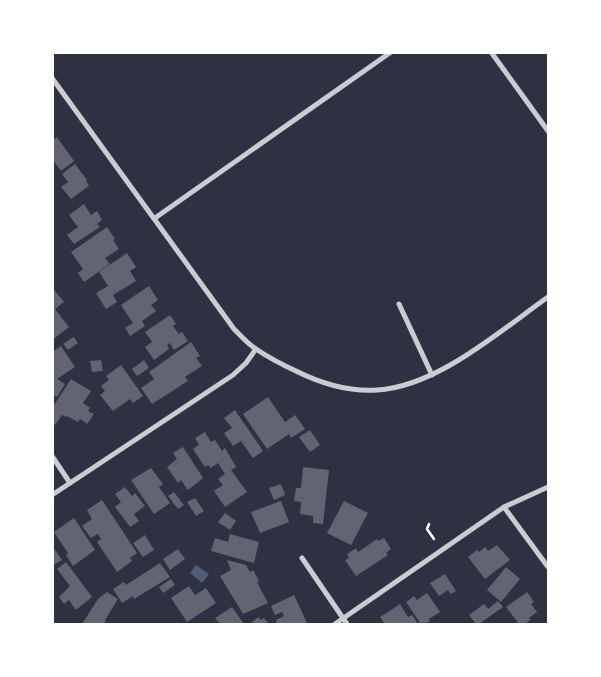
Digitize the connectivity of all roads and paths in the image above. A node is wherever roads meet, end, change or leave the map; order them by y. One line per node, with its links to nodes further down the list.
1 (391, 52): 5 (street)
2 (491, 52): 4 (street)
3 (52, 78): 5 (street)
4 (548, 131)
5 (155, 218): 8 (street)
6 (548, 297): 9 (street)
7 (399, 304): 9 (street)
8 (256, 349): 9 (street); 11 (street)
9 (432, 374)
10 (52, 456): 11 (street)
11 (70, 483): 13 (street)
12 (548, 487): 14 (street)
13 (52, 495)
14 (504, 507): 18 (street); 19 (street)
15 (429, 524): 16 (path)
16 (434, 539)
17 (302, 558): 19 (street)
18 (548, 567)
19 (344, 619): 20 (street); 21 (street)
20 (335, 624)
21 (347, 624)

